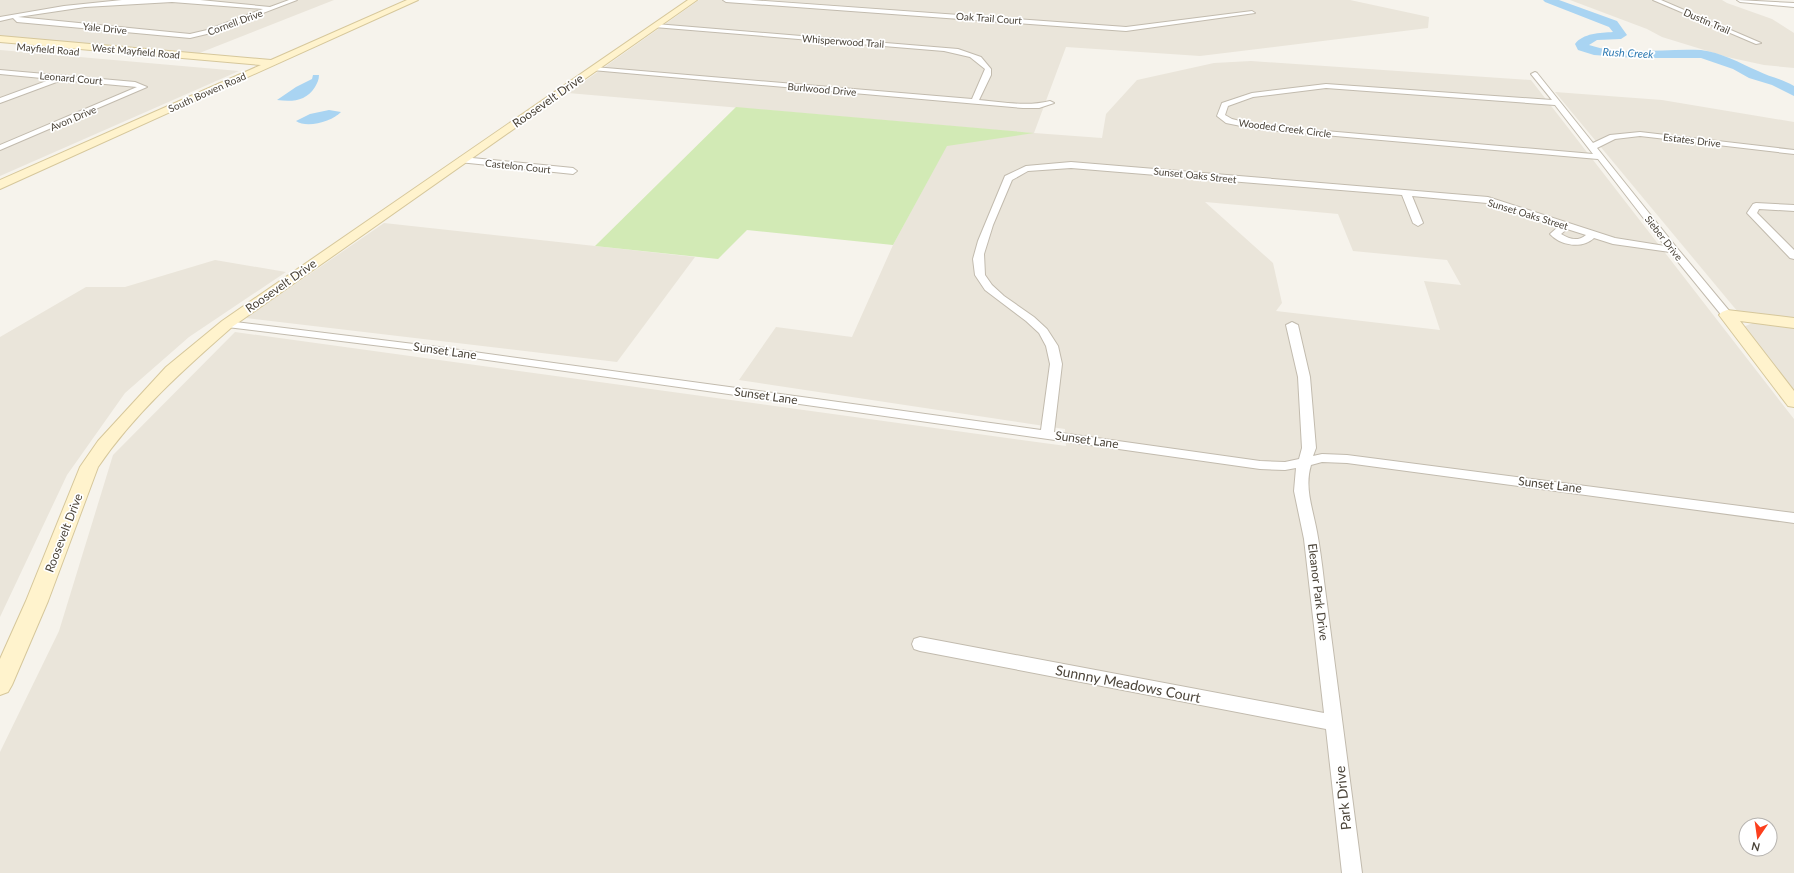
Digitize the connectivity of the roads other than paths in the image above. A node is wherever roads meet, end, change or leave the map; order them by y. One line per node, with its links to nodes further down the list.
1 (294, 0): 9 (street, Cornell Drive)
2 (414, 0): 18 (main road, South Bowen Road)
3 (693, 0): 13 (main road, Roosevelt Drive)
4 (726, 0): 10 (street, Oak Trail Court)
5 (1656, 0): 16 (street, Dustin Trail)
6 (1740, 0): 8 (street)
7 (122, 1): 9 (street); 11 (street)
8 (1794, 5)
9 (272, 9): 14 (street, Cornell Drive)
10 (1252, 13)
11 (16, 14): 12 (street); 14 (street, Yale Drive)
12 (0, 19)
13 (656, 26): 19 (main road, Roosevelt Drive); 25 (street, Whisperwood Trail)
14 (198, 35)
15 (0, 40): 18 (main road, West Mayfield Road)
16 (1758, 43)
17 (0, 45): 18 (main road, Mayfield Road)
18 (267, 66): 34 (main road, South Bowen Road)
19 (594, 70): 25 (street, Burlwood Drive); 32 (main road, Roosevelt Drive)
20 (0, 72): 22 (street, Leonard Court)
21 (1534, 74): 26 (street, Sieber Drive)
22 (63, 77): 23 (street, Leonard Court); 24 (street)
23 (142, 86): 29 (street, Avon Drive)
24 (0, 101)
25 (974, 102): 27 (street, Burlwood Drive)
26 (1558, 103): 28 (street, Sieber Drive); 31 (street, Wooded Creek Circle)
27 (1050, 104)
28 (1592, 147): 30 (street, Estates Drive); 31 (street, Sieber Drive)
29 (0, 148)
30 (1794, 152)
31 (1600, 157): 40 (street, Sieber Drive)
32 (462, 160): 33 (street, Castelon Court); 44 (main road, Roosevelt Drive)
33 (573, 172)
34 (0, 185)
35 (1406, 193): 37 (street); 38 (street, Sunset Oaks Street); 47 (street, Sunset Oaks Street)
36 (1794, 208): 41 (street)
37 (1418, 223)
38 (1566, 225): 39 (street, Sunset Oaks Street); 39 (street)
39 (1592, 235): 40 (street, Sunset Oaks Street)
40 (1673, 250): 42 (street, Sieber Drive)
41 (1794, 256)
42 (1727, 316): 43 (main road); 46 (main road, Sieber Drive)
43 (1794, 322)
44 (227, 324): 47 (street, Sunset Lane); 51 (main road, Roosevelt Drive)
45 (1292, 325): 48 (street)
46 (1794, 402)
47 (1047, 434): 48 (street, Sunset Lane)
48 (1305, 462): 49 (street, Sunset Lane); 52 (street, Eleanor Park Drive)
49 (1794, 518)
50 (920, 644): 52 (street, Sunnny Meadows Court)
51 (0, 685)
52 (1335, 723): 53 (street, Park Drive)
53 (1352, 873)

